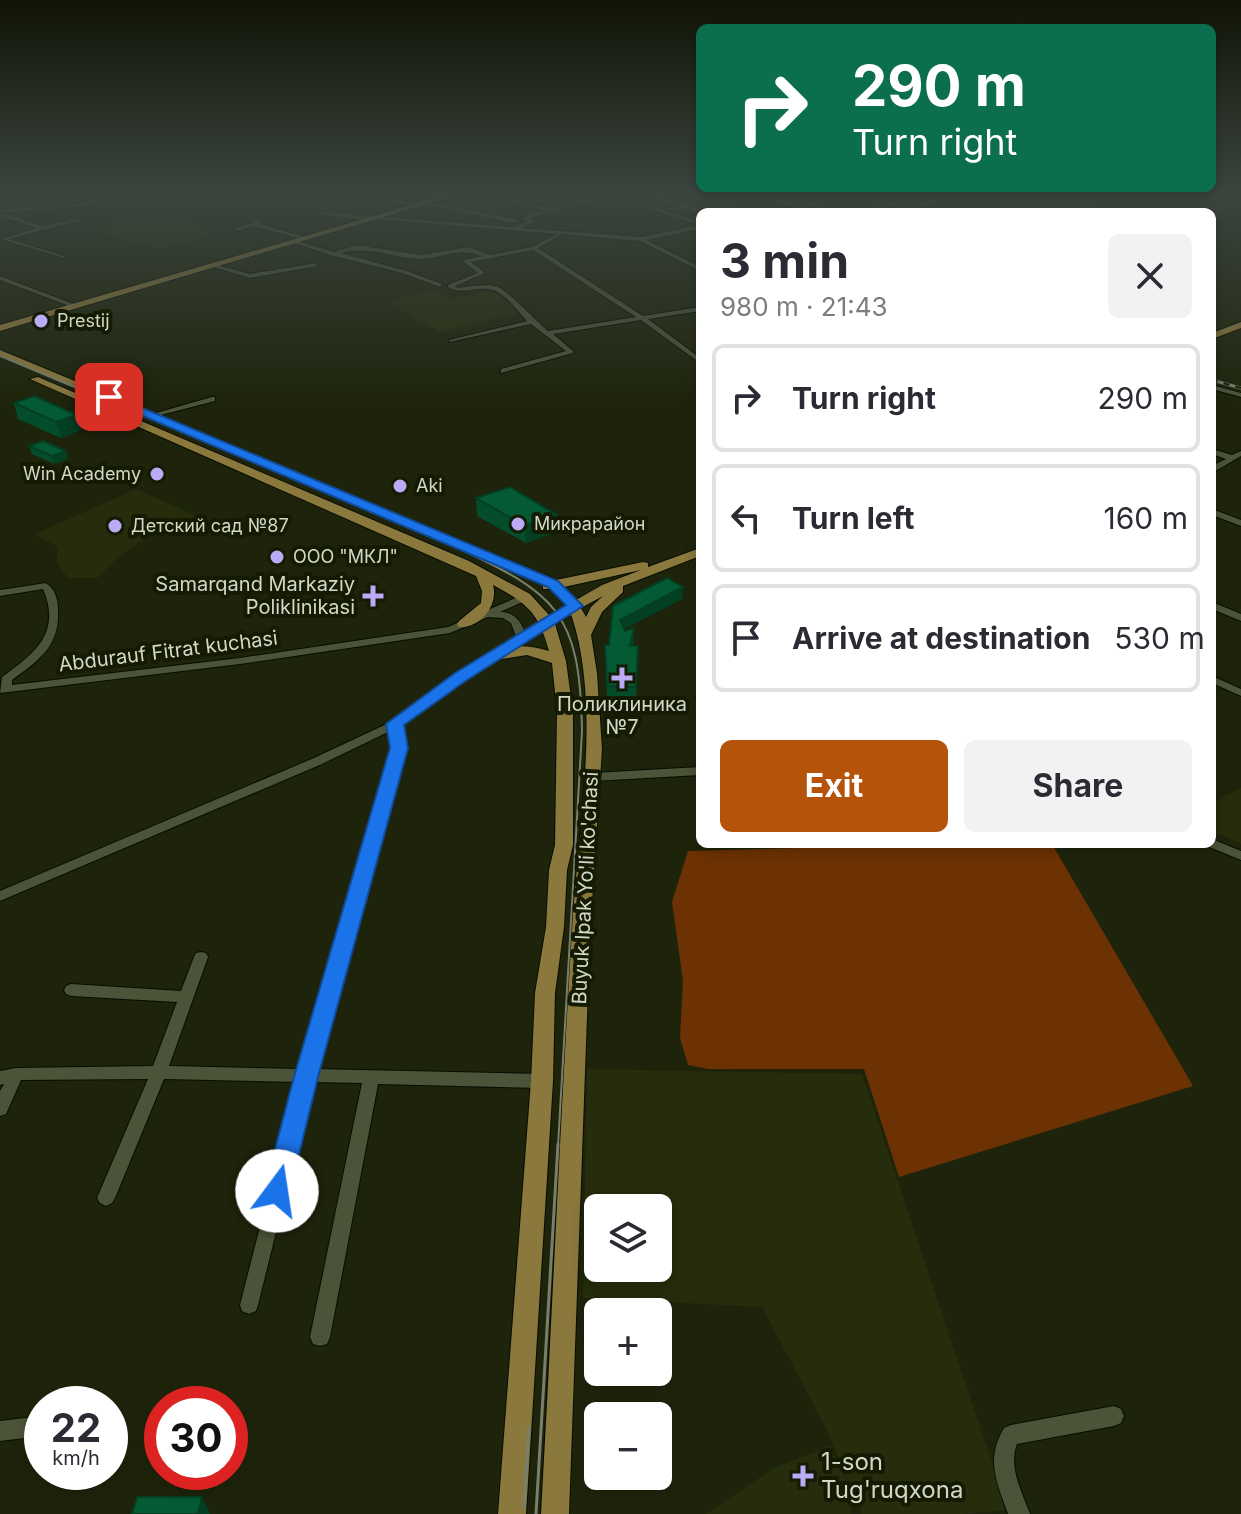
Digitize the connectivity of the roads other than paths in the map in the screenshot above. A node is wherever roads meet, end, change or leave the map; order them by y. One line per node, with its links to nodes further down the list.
1 (224, 263): 6 (main road)
2 (374, 263): 8 (street)
3 (468, 263): 12 (street)
4 (557, 263): 11 (street)
5 (316, 265): 6 (street)
6 (213, 266): 9 (main road)
7 (0, 278): 9 (street)
8 (440, 285)
9 (74, 306): 14 (main road)
10 (696, 310): 11 (street)
11 (642, 318): 15 (street); 19 (street)
12 (532, 322): 15 (street); 17 (street)
13 (1241, 325): 16 (main road)
14 (0, 328)
15 (549, 333): 21 (street)
16 (1216, 334)
17 (451, 341)
18 (0, 353): 27 (main road, Buyuk Ipak Yo'li ko'chasi)
19 (696, 358)
20 (0, 365): 38 (main road, Buyuk Ipak Yo'li ko'chasi)
21 (504, 371)
22 (1216, 388): 23 (street)
23 (1230, 392): 24 (street); 26 (street)
24 (1241, 395)
25 (212, 399): 27 (street)
26 (1216, 399)
27 (153, 415): 36 (main road, Buyuk Ipak Yo'li ko'chasi)
28 (1216, 452): 30 (street)
29 (1241, 453): 30 (street)
30 (1232, 458): 31 (street)
31 (1216, 468)
32 (1216, 514): 33 (street)
33 (1241, 523)
34 (696, 553): 35 (main road)
35 (677, 560): 37 (main road); 39 (main road)
36 (522, 571): 37 (main road); 41 (main road, Buyuk Ipak Yo'li ko'chasi)
37 (616, 571): 40 (main road)
38 (482, 574): 43 (main road, Buyuk Ipak Yo'li ko'chasi); 49 (main road)
39 (636, 576): 44 (main road); 50 (main road)
40 (578, 578): 41 (main road); 44 (main road)
41 (553, 584): 43 (main road); 44 (main road, Buyuk Ipak Yo'li ko'chasi)
42 (0, 593): 55 (street)
43 (525, 597): 46 (street, Abdurauf Fitrat kuchasi); 48 (main road, Buyuk Ipak Yo'li ko'chasi)
44 (585, 601): 48 (main road); 50 (main road, Buyuk Ipak Yo'li ko'chasi)
45 (1216, 607): 47 (street)
46 (485, 615): 49 (street, Abdurauf Fitrat kuchasi); 51 (street)
47 (1241, 618)
48 (548, 622): 51 (street); 53 (main road, Buyuk Ipak Yo'li ko'chasi)
49 (464, 624): 55 (street, Abdurauf Fitrat kuchasi)
50 (584, 635): 59 (main road, Buyuk Ipak Yo'li ko'chasi)
51 (522, 640): 52 (street)
52 (495, 656): 53 (main road); 57 (street)
53 (559, 661): 70 (main road, Buyuk Ipak Yo'li ko'chasi)
54 (1216, 681): 56 (street)
55 (3, 690)
56 (1241, 693)
57 (395, 724): 62 (street); 68 (street)
58 (696, 771): 59 (street)
59 (593, 777): 79 (main road, Buyuk Ipak Yo'li ko'chasi)
60 (1216, 845): 61 (street)
61 (1241, 856)
62 (0, 896)
63 (201, 957): 65 (street)
64 (71, 990): 65 (street)
65 (187, 997): 66 (street)
66 (159, 1072): 67 (street); 68 (street); 72 (street)
67 (8, 1076): 71 (street)
68 (306, 1077): 69 (street); 73 (street)
69 (371, 1078): 70 (street); 74 (street)
70 (542, 1081): 78 (main road, Buyuk Ipak Yo'li ko'chasi)
71 (0, 1109)
72 (106, 1198)
73 (249, 1305)
74 (320, 1337)
75 (1114, 1416): 80 (street)
76 (24, 1428): 77 (street)
77 (0, 1431)
78 (512, 1514)
79 (555, 1514)
80 (1019, 1514)

